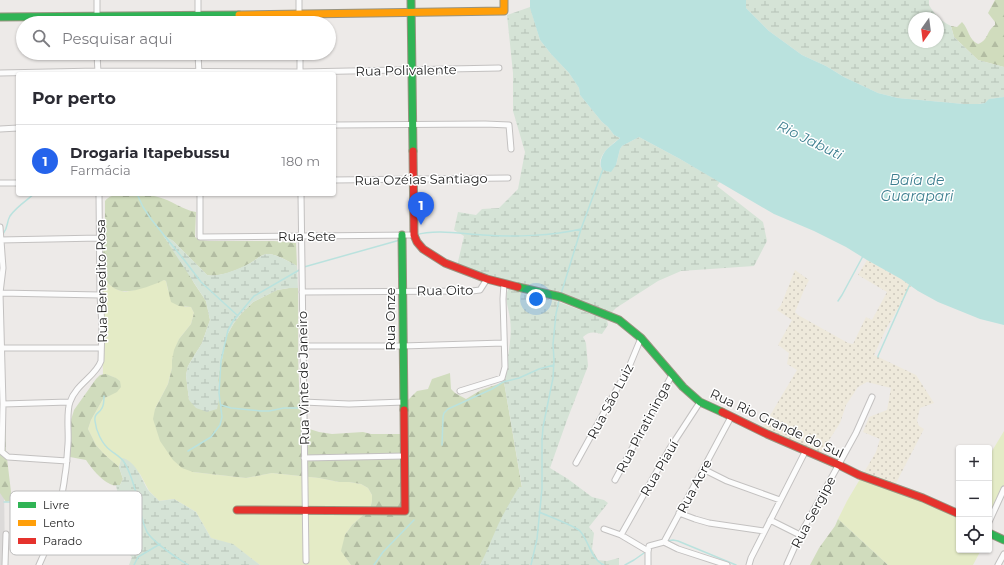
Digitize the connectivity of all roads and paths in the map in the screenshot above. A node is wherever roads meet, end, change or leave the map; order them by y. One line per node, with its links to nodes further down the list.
1 (97, 0): 9 (street)
2 (198, 0): 7 (street)
3 (299, 0): 8 (street)
4 (411, 0): 6 (street)
5 (504, 0): 6 (street)
6 (412, 13): 8 (street); 17 (street)
7 (198, 15): 8 (street); 10 (street)
8 (299, 15)
9 (97, 16)
10 (178, 16)
11 (0, 17): 12 (street)
12 (16, 17)
13 (97, 60): 18 (street)
14 (198, 60): 19 (street)
15 (300, 60): 20 (street)
16 (499, 68): 17 (street, Rua Polivalente)
17 (412, 70): 21 (street, Rua Polivalente); 24 (street)
18 (98, 72)
19 (199, 72)
20 (300, 72)
21 (336, 72)
22 (0, 73): 23 (street, Rua Polivalente)
23 (16, 73)
24 (413, 124): 25 (street); 28 (street); 30 (street)
25 (336, 125)
26 (16, 128): 27 (street)
27 (0, 129)
28 (511, 149)
29 (508, 178): 30 (street, Rua Ozéias Santiago)
30 (414, 179): 31 (street, Rua Ozéias Santiago); 40 (street)
31 (336, 180)
32 (0, 183): 33 (street)
33 (16, 183)
34 (100, 196): 41 (street, Rua Benedito Rosa)
35 (200, 196): 38 (street, Rua Sete)
36 (301, 196): 38 (street, Rua Vinte de Janeiro)
37 (0, 227): 42 (street)
38 (301, 235): 39 (street, Rua Sete); 45 (street, Rua Vinte de Janeiro)
39 (402, 235): 40 (street, Rua Sete); 46 (street, Rua Onze)
40 (414, 236): 43 (street, Rua Rio Grande do Sul)
41 (100, 238): 42 (street); 48 (street, Rua Benedito Rosa)
42 (0, 240): 47 (street)
43 (487, 279): 44 (street, Rua Rio Grande do Sul); 46 (street, Rua Oito)
44 (504, 283): 49 (street, Rua Rio Grande do Sul); 50 (street)
45 (302, 292): 46 (street, Rua Oito); 51 (street, Rua Vinte de Janeiro)
46 (402, 292): 52 (street, Rua Onze)
47 (0, 293): 48 (street); 53 (street)
48 (100, 295): 54 (street, Rua Benedito Rosa)
49 (641, 338): 55 (street, Rua Rio Grande do Sul); 68 (street, Rua São Luiz)
50 (504, 343): 52 (street); 56 (street)
51 (302, 346): 52 (street); 59 (street, Rua Vinte de Janeiro)
52 (402, 346): 60 (street, Rua Onze)
53 (2, 348): 54 (street); 62 (street)
54 (101, 348): 58 (street, Rua Benedito Rosa)
55 (672, 375): 61 (street, Rua Rio Grande do Sul); 71 (street, Rua Piratininga)
56 (460, 391)
57 (872, 397): 69 (street, Rua Sergipe)
58 (70, 402): 62 (street); 67 (street)
59 (303, 402): 60 (street); 66 (street, Rua Vinte de Janeiro)
60 (404, 402): 65 (street, Rua Onze)
61 (700, 402): 63 (street, Rua Rio Grande do Sul); 85 (street, Rua Piauí)
62 (3, 404): 67 (street)
63 (731, 416): 64 (street, Rua Rio Grande do Sul); 70 (street, Rua Acre)
64 (806, 450): 69 (street, Rua Rio Grande do Sul); 74 (street)
65 (404, 456): 66 (street); 76 (street, Rua Onze)
66 (304, 458): 76 (street, Rua Vinte de Janeiro)
67 (67, 461): 73 (street)
68 (576, 463)
69 (839, 465): 78 (street, Rua Rio Grande do Sul); 86 (street, Rua Sergipe)
70 (703, 469): 74 (street); 77 (street, Rua Acre)
71 (615, 480)
72 (1004, 489): 79 (street)
73 (62, 491)
74 (780, 500): 80 (street)
75 (237, 510): 76 (street)
76 (305, 511): 92 (street, Rua Vinte de Janeiro)
77 (679, 513): 82 (street); 88 (street, Rua Acre)
78 (956, 513)
79 (991, 517)
80 (770, 520): 82 (street); 86 (street)
81 (604, 529): 85 (street)
82 (764, 531): 98 (street)
83 (6, 534): 94 (street)
84 (992, 534): 87 (street)
85 (621, 535): 89 (street)
86 (800, 535): 93 (street, Rua Sergipe)
87 (1004, 540)
88 (664, 542): 89 (street); 97 (street)
89 (649, 549): 96 (street)
90 (1004, 554): 99 (street)
91 (43, 555): 95 (street)
92 (306, 561)
93 (788, 564)
94 (5, 565)
95 (39, 565)
96 (648, 565)
97 (727, 565)
98 (749, 565)
99 (998, 565)

